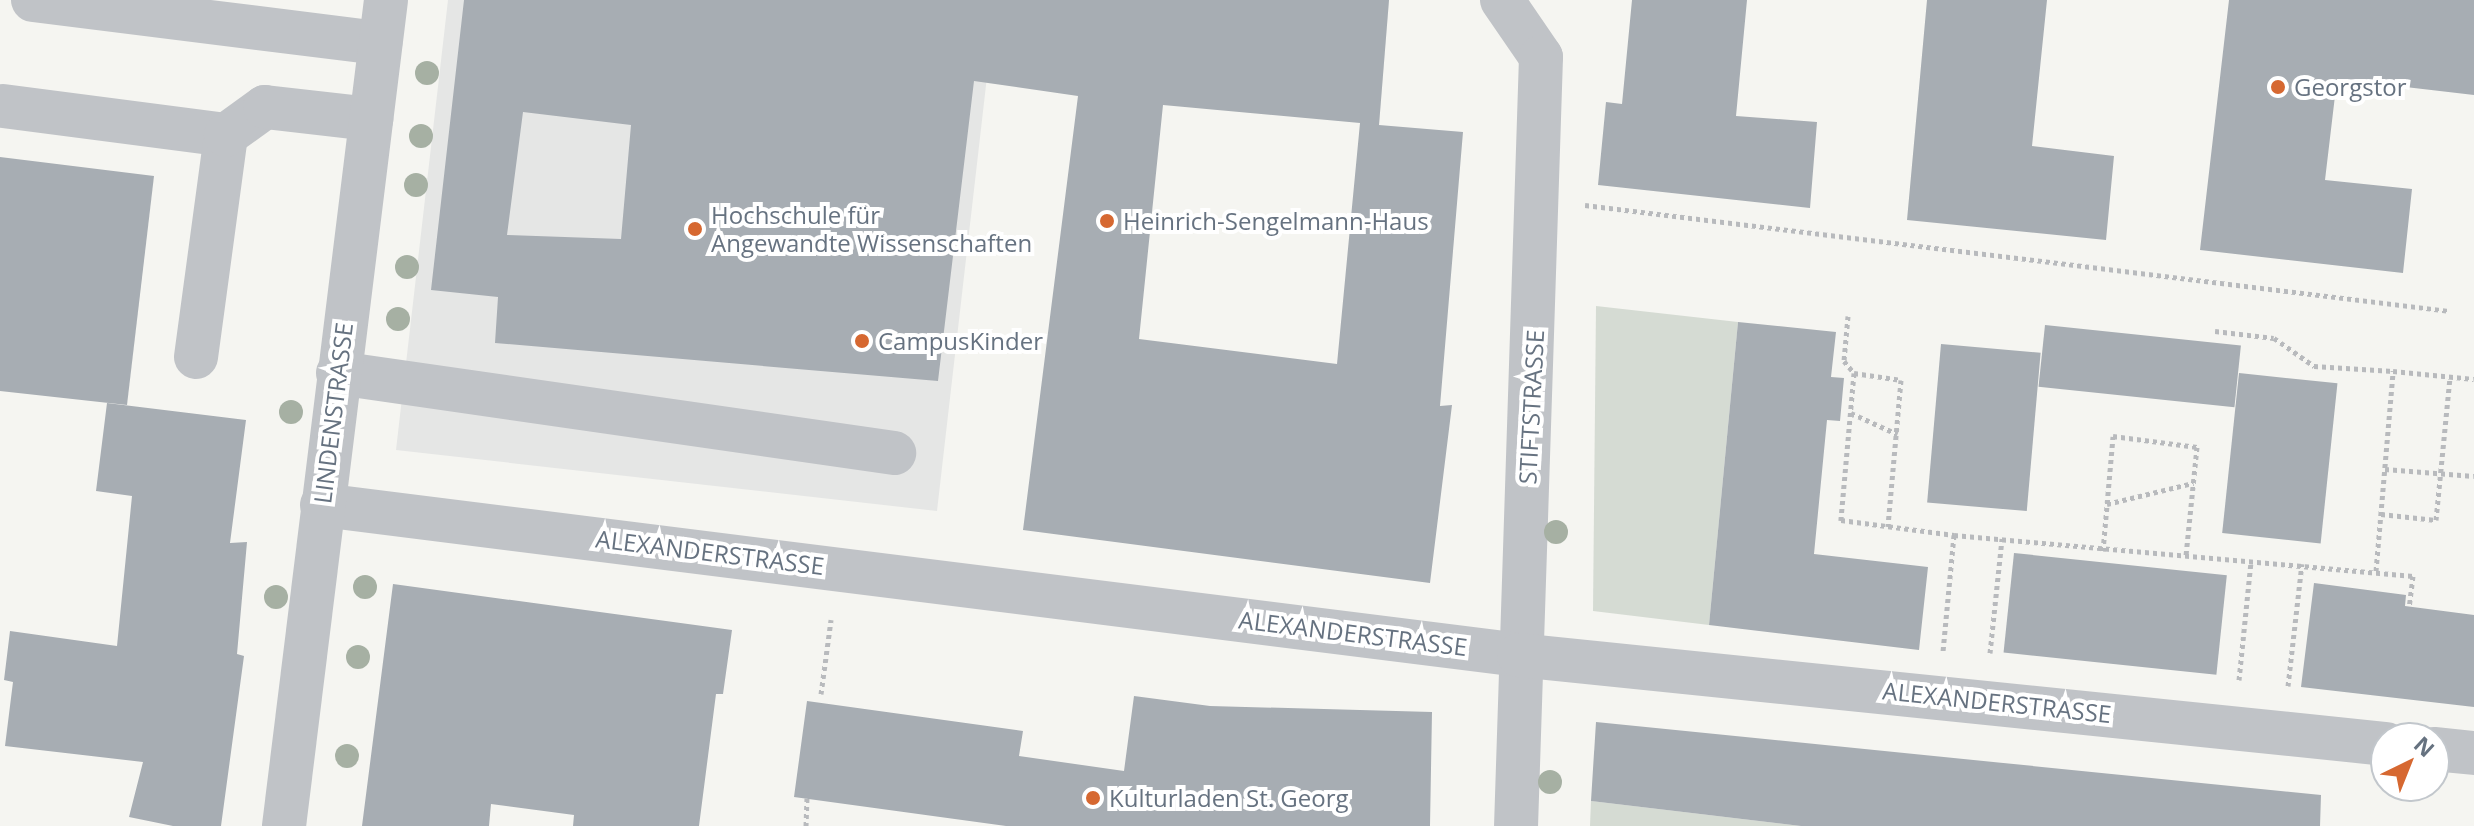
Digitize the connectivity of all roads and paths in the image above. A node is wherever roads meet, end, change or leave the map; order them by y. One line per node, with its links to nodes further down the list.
1 (33, 0): 4 (street)
2 (386, 0): 4 (street, LINDENSTRASSE)
3 (1502, 0): 8 (street, STIFTSTRASSE)
4 (380, 43): 6 (street, LINDENSTRASSE)
5 (3, 106): 7 (street)
6 (371, 119): 7 (street); 14 (street, LINDENSTRASSE)
7 (226, 135): 12 (street)
8 (1540, 199): 9 (path); 38 (street, STIFTSTRASSE)
9 (2449, 311)
10 (1848, 316): 15 (path)
11 (2215, 331): 13 (path)
12 (196, 357)
13 (2393, 371): 16 (path); 21 (path)
14 (338, 373): 20 (street); 26 (street, LINDENSTRASSE)
15 (1854, 373): 18 (path); 19 (path)
16 (2450, 377): 17 (path); 22 (path)
17 (2474, 379)
18 (1851, 413): 19 (path); 28 (path)
19 (1897, 434): 28 (path)
20 (894, 453)
21 (2385, 469): 22 (path); 27 (path)
22 (2441, 473): 23 (path); 27 (path)
23 (2474, 476)
24 (2193, 483): 25 (path); 25 (path); 32 (path)
25 (2107, 504): 31 (path)
26 (322, 505): 35 (street, ALEXANDERSTRASSE); 48 (street, LINDENSTRASSE)
27 (2381, 514): 36 (path)
28 (1888, 526): 29 (path)
29 (1954, 535): 30 (path); 39 (path)
30 (2002, 539): 31 (path); 40 (path)
31 (2103, 551): 32 (path)
32 (2186, 555): 33 (path)
33 (2251, 562): 34 (path); 41 (path)
34 (2302, 564): 36 (path); 43 (path)
35 (838, 567): 38 (street, ALEXANDERSTRASSE); 42 (path)
36 (2376, 571): 37 (path)
37 (2409, 607)
38 (1519, 655): 44 (street, ALEXANDERSTRASSE); 50 (street, STIFTSTRASSE)
39 (1942, 660)
40 (1989, 664)
41 (2238, 690)
42 (821, 694)
43 (2287, 695)
44 (2370, 742)
45 (2450, 751): 46 (street)
46 (2474, 753)
47 (807, 798): 49 (path)
48 (284, 826)
49 (806, 826)
50 (1516, 826)

